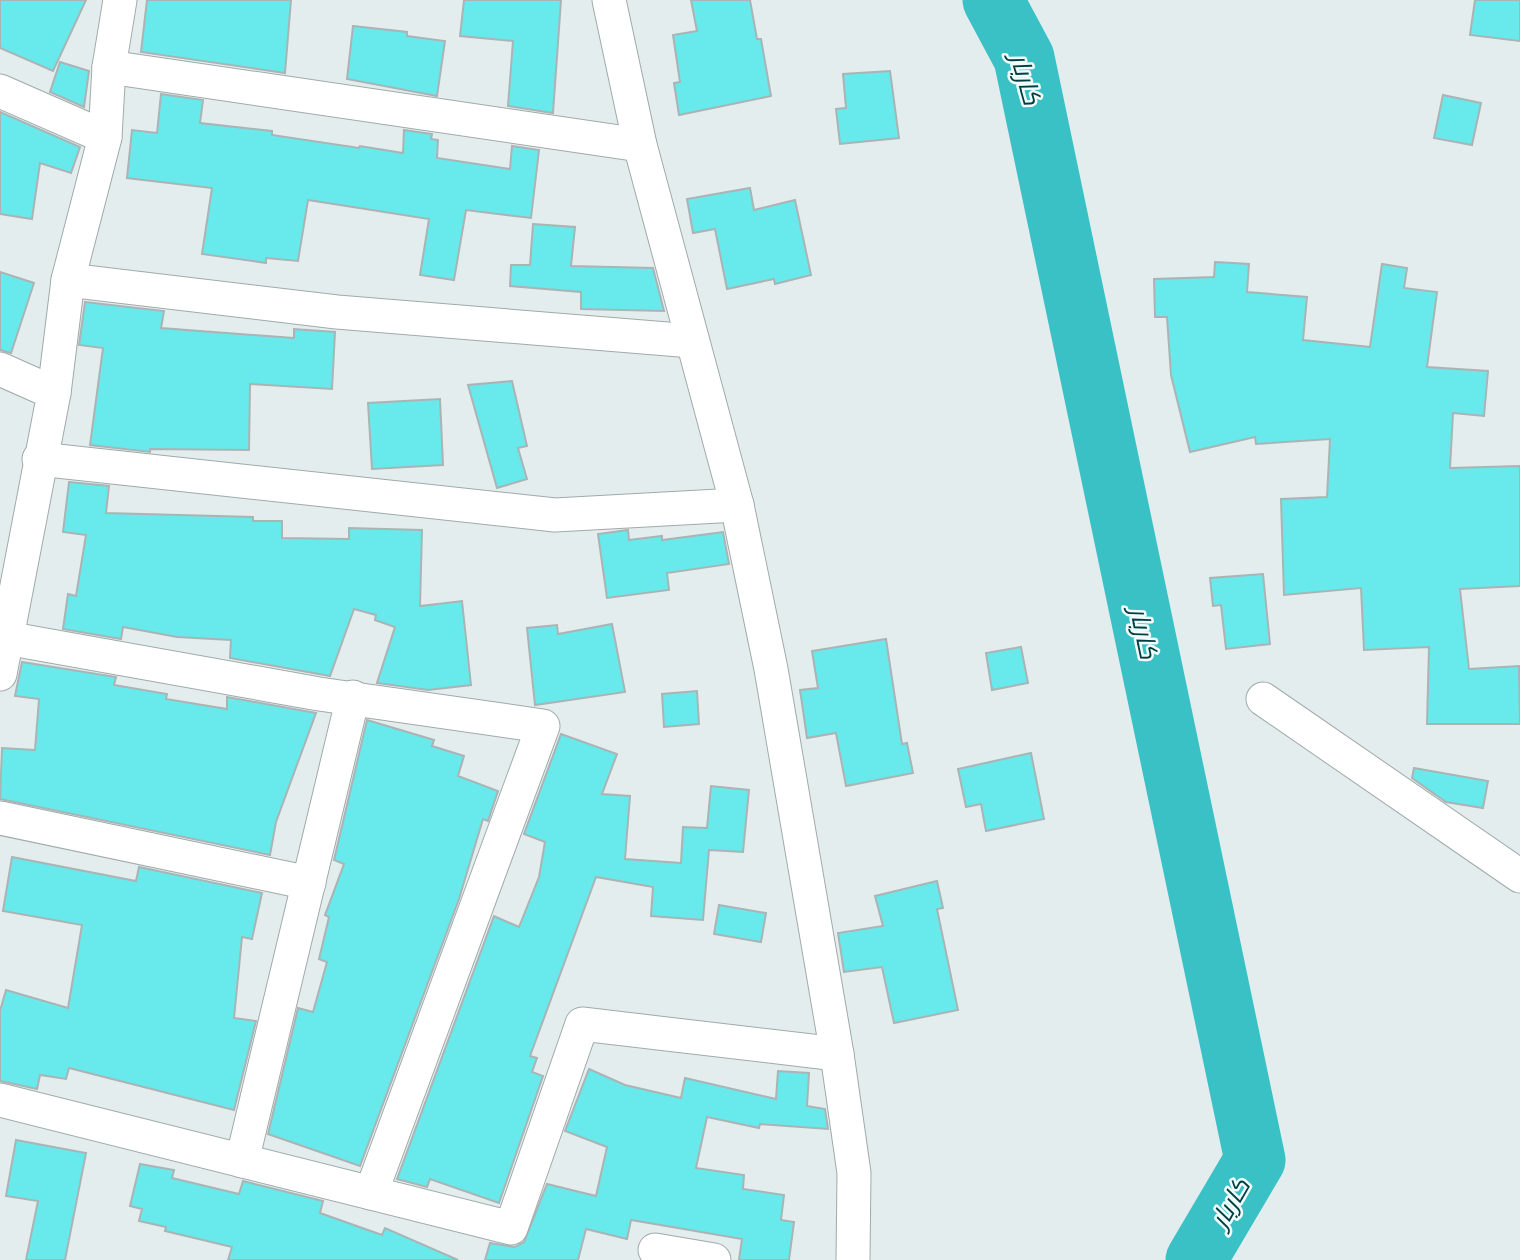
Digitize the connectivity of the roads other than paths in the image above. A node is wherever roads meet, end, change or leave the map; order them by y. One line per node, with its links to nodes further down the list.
1 (120, 0): 3 (street)
2 (609, 0): 6 (street)
3 (109, 67): 5 (street); 6 (street)
4 (0, 91): 5 (street)
5 (105, 137): 7 (street)
6 (640, 145): 8 (street)
7 (68, 280): 8 (street); 10 (street)
8 (692, 341): 12 (street)
9 (0, 369): 10 (street)
10 (54, 393): 11 (street)
11 (40, 459): 12 (street); 13 (street)
12 (737, 505): 19 (street)
13 (2, 656): 14 (street)
14 (353, 697): 18 (street); 22 (street)
15 (1263, 699): 17 (street)
16 (0, 818): 18 (street)
17 (1520, 876)
18 (309, 883): 21 (street)
19 (837, 1054): 22 (street); 25 (street)
20 (0, 1100): 21 (street)
21 (242, 1161): 22 (street)
22 (371, 1193)
23 (655, 1250): 24 (street)
24 (714, 1260)
25 (853, 1260)

